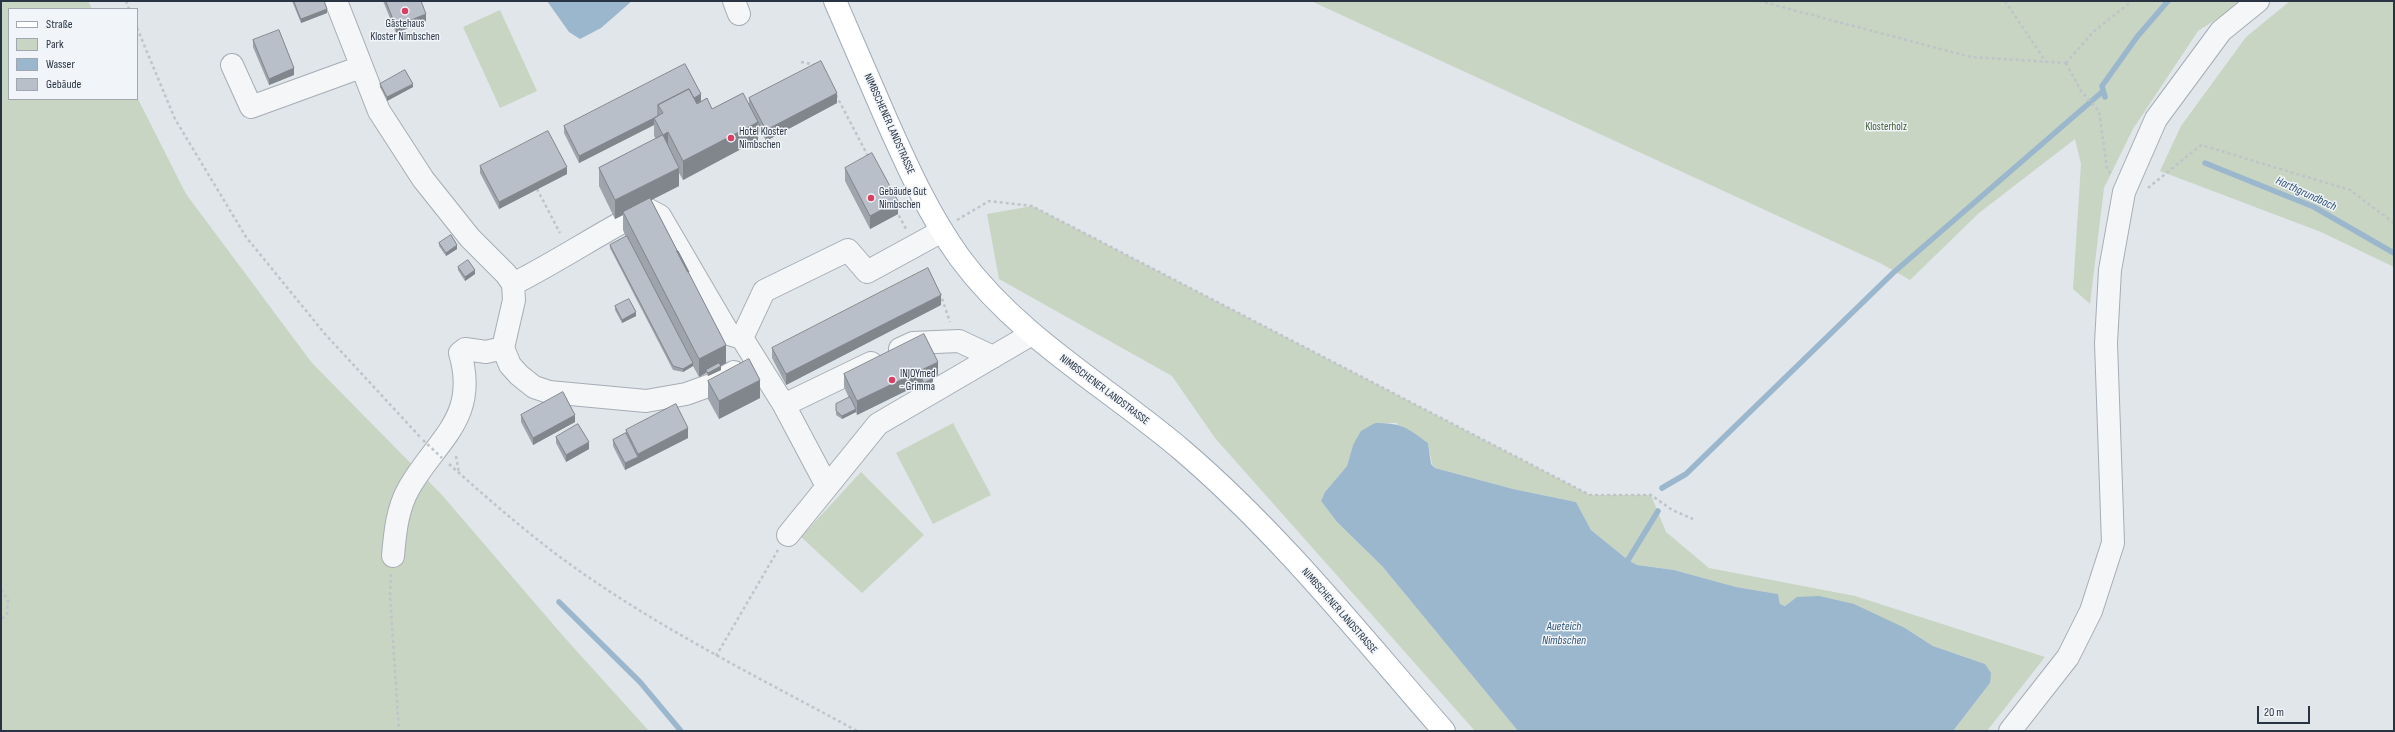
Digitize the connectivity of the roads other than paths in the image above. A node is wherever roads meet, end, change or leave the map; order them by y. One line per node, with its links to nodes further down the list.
1 (336, 1): 5 (street)
2 (835, 1): 6 (main road, NIMBSCHENER LANDSTRASSE)
3 (2258, 1): 18 (street)
4 (232, 65): 5 (street)
5 (361, 67): 7 (street)
6 (942, 231): 8 (main road, NIMBSCHENER LANDSTRASSE); 9 (street)
7 (512, 284): 9 (street); 10 (street)
8 (1032, 334): 11 (street); 17 (main road, NIMBSCHENER LANDSTRASSE)
9 (742, 338): 12 (street)
10 (503, 348): 12 (street); 16 (street)
11 (993, 357): 13 (street); 14 (street)
12 (755, 359): 13 (street)
13 (784, 405): 14 (street)
14 (827, 486): 15 (street)
15 (788, 535)
16 (393, 556)
17 (1444, 731)
18 (2010, 731)

